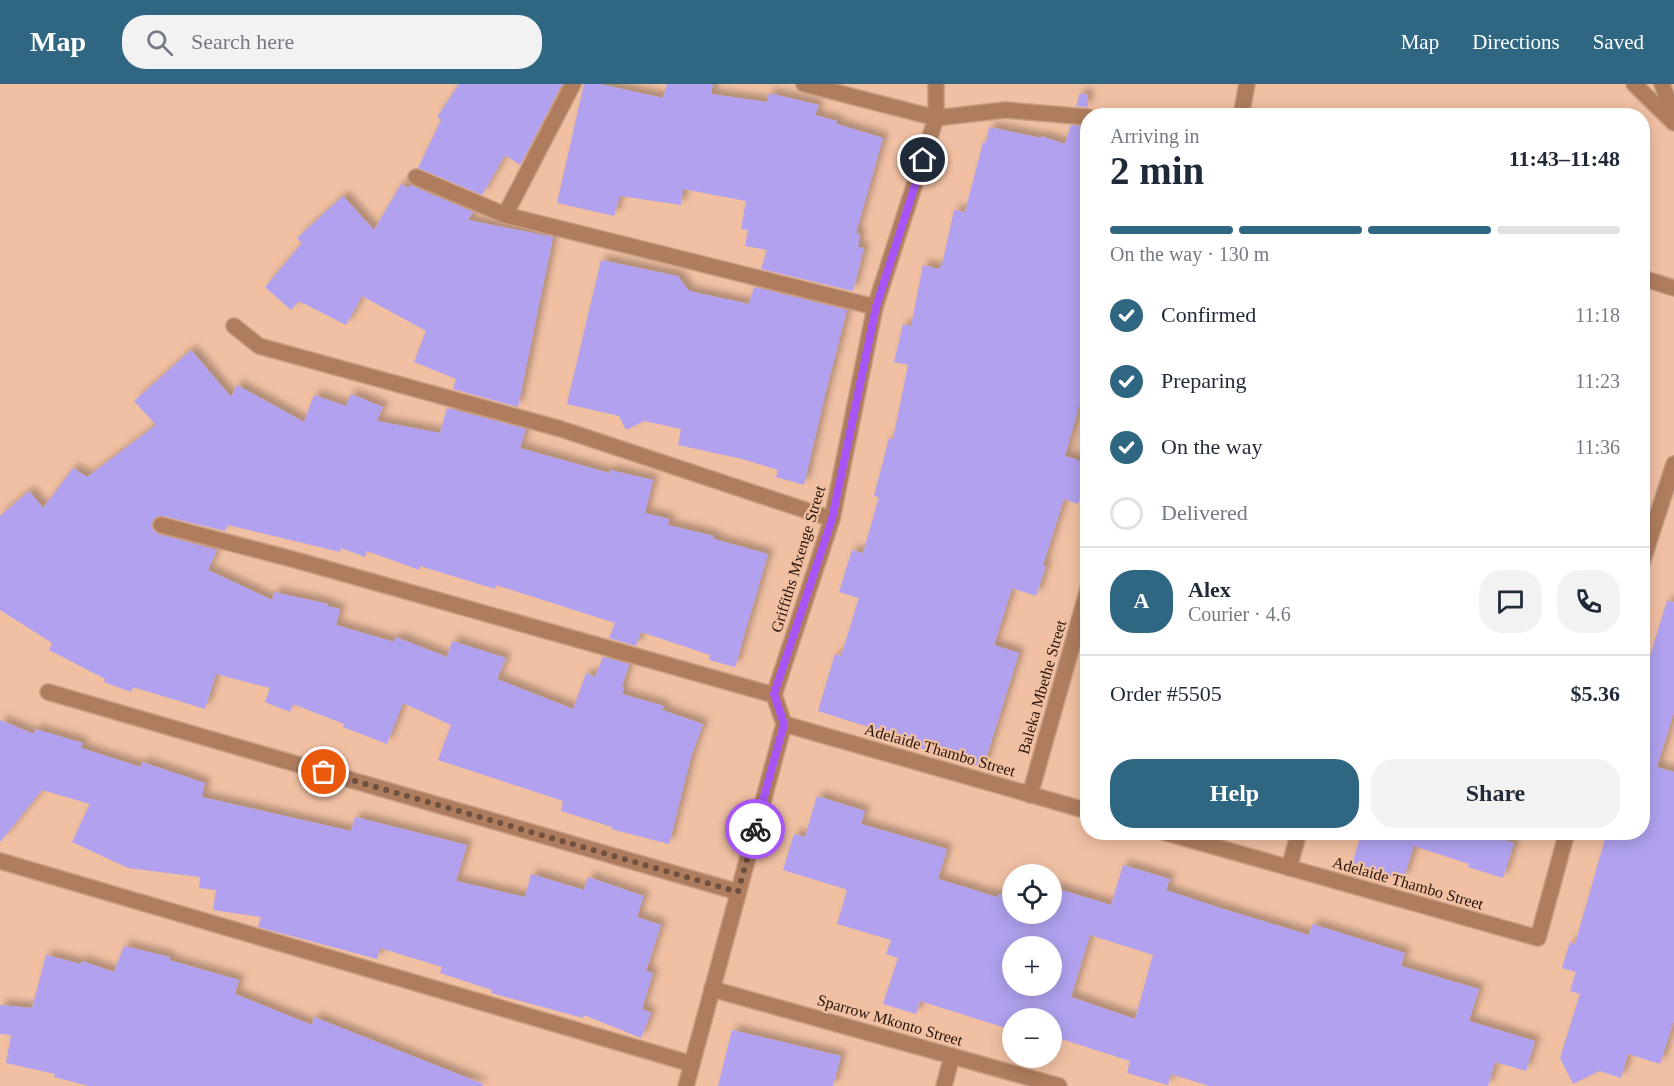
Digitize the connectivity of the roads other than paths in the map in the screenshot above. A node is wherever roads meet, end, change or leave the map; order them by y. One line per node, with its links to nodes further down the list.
1 (573, 84): 13 (street)
2 (804, 84): 10 (street)
3 (936, 84): 10 (street, Griffiths Mxenge Street)
4 (1247, 84): 7 (street)
5 (1634, 84): 11 (street)
6 (1662, 84): 9 (street)
7 (1242, 108)
8 (1080, 116): 10 (street)
9 (1674, 116)
10 (936, 118): 16 (street, Griffiths Mxenge Street)
11 (1674, 123)
12 (416, 177): 13 (street)
13 (505, 215): 16 (street)
14 (1650, 281): 15 (street)
15 (1674, 288)
16 (876, 307): 19 (street, Griffiths Mxenge Street)
17 (234, 326): 19 (street)
18 (1674, 464): 21 (street)
19 (832, 519): 24 (street, Griffiths Mxenge Street)
20 (161, 525): 24 (street)
21 (1650, 529)
22 (1080, 617): 26 (street, Baleka Mbethe Street)
23 (48, 692): 33 (street)
24 (774, 694): 25 (street)
25 (784, 724): 26 (street, Adelaide Thambo Street); 33 (street)
26 (1030, 795): 27 (street, Adelaide Thambo Street)
27 (1080, 809)
28 (1191, 840): 32 (street, Adelaide Thambo Street)
29 (1297, 840): 32 (street)
30 (1565, 840): 32 (street, Adelaide Thambo Street)
31 (0, 861): 36 (street)
32 (1289, 868)
33 (738, 892): 34 (street)
34 (712, 989): 35 (street, Sparrow Mkonto Street); 36 (street)
35 (952, 1056): 38 (street); 39 (street, Sparrow Mkonto Street)
36 (692, 1064): 37 (street)
37 (686, 1086)
38 (944, 1086)
39 (1059, 1086)

